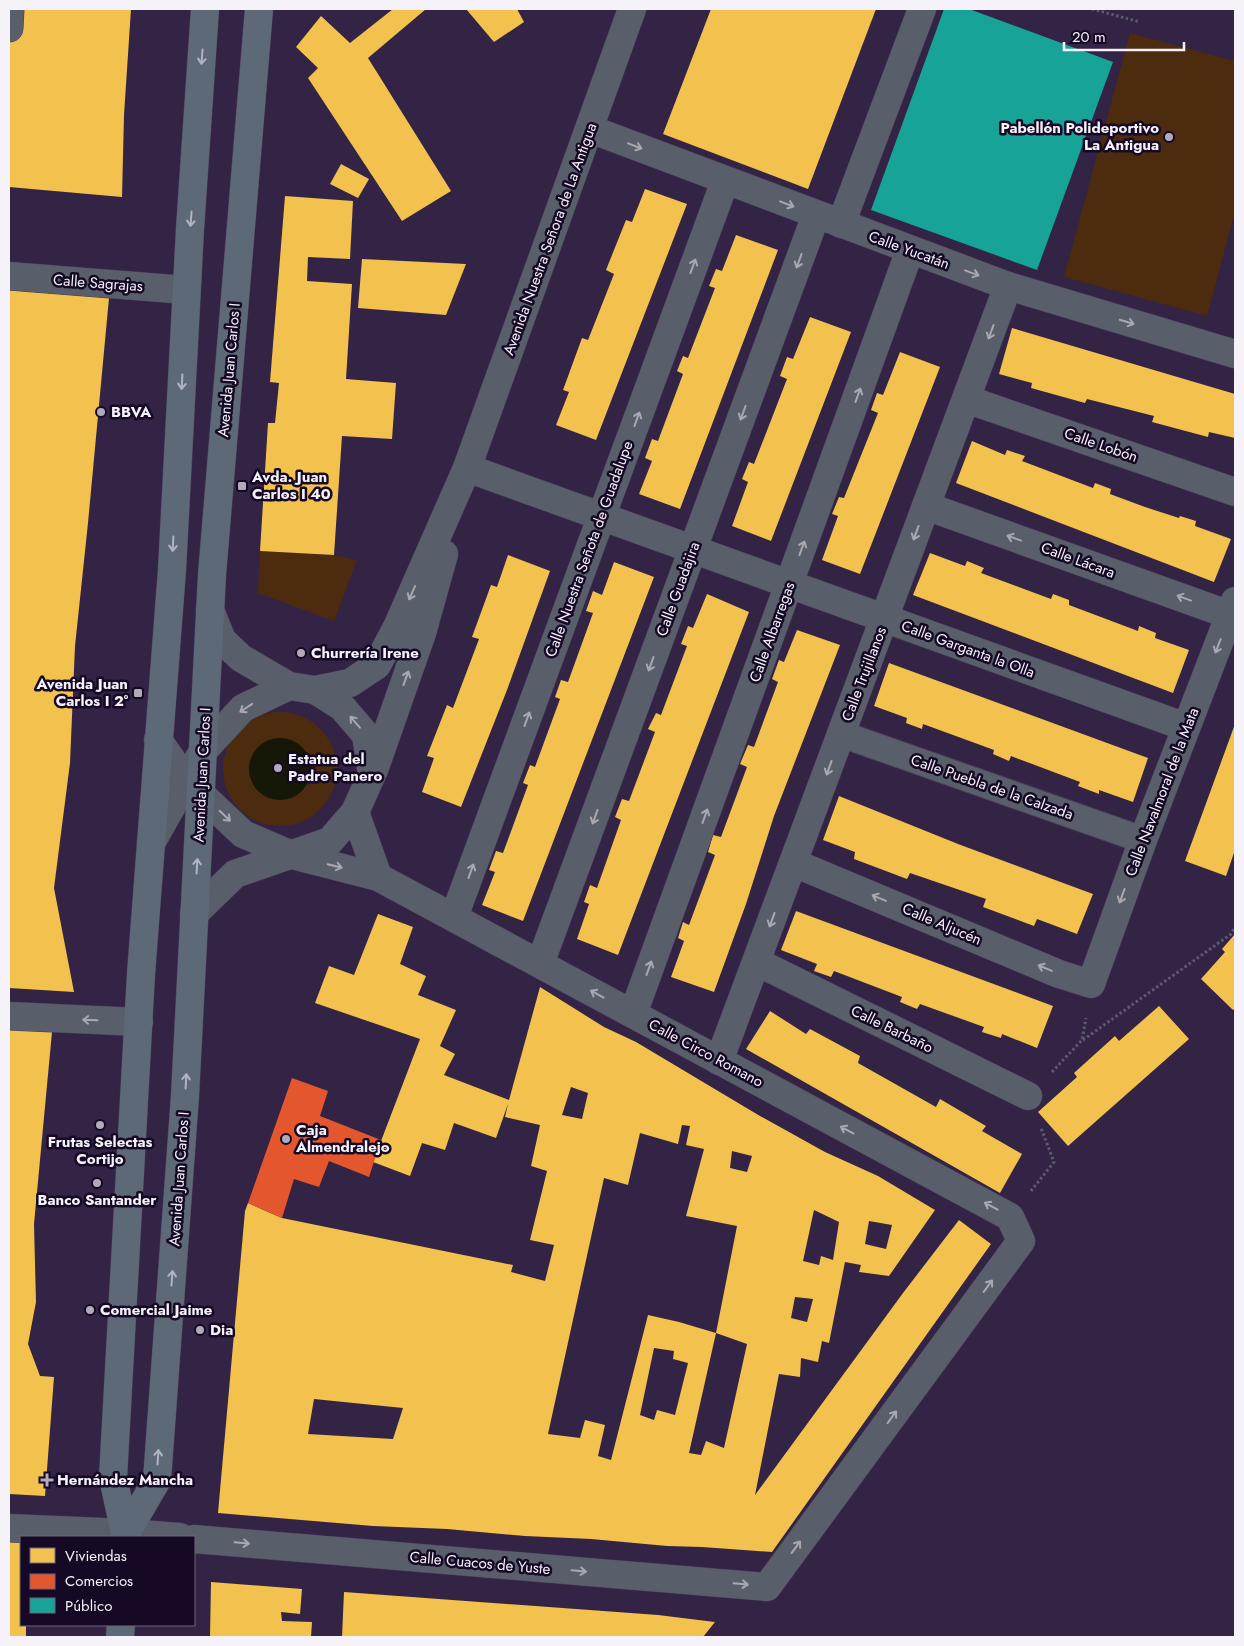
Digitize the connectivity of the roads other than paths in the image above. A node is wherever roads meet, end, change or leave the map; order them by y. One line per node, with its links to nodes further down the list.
1 (10, 9): 6 (street)
2 (200, 9): 14 (main road, one-way to 14)
3 (259, 9): 24 (main road, Avenida Juan Carlos I)
4 (632, 9): 7 (street, Avenida Nuestra Señora de La Antigua)
5 (922, 9): 10 (street)
6 (9, 28)
7 (590, 128): 8 (street, Calle Yucatán, one-way to 8); 17 (street, Avenida Nuestra Señora de La Antigua)
8 (725, 181): 9 (street, Calle Yucatán, one-way to 9); 20 (street, Calle Nuestra Señota de Guadalupe, one-way to 8)
9 (816, 215): 10 (street, Calle Yucatán); 21 (street, Calle Guadajira, one-way to 21)
10 (841, 224): 11 (street, Calle Yucatán)
11 (910, 250): 13 (street, Calle Yucatán, one-way to 13); 22 (street, Calle Albarregas, one-way to 11)
12 (9, 276): 14 (street, Calle Sagrajas)
13 (1008, 286): 15 (street, Calle Yucatán, one-way to 15); 16 (street, Calle Trujillanos, one-way to 16)
14 (186, 290): 29 (main road, one-way to 29)
15 (1235, 354)
16 (966, 399): 18 (street, Calle Lobón); 19 (street, Calle Trujillanos)
17 (467, 468): 20 (street, Calle Garganta la Olla); 26 (street, Avenida Nuestra Señora de La Antigua, one-way to 26); 31 (street, Avenida Nuestra Señora de La Antigua, one-way to 17)
18 (1235, 492)
19 (926, 506): 23 (street, Calle Lácara, one-way to 19); 25 (street, Calle Trujillanos, one-way to 25)
20 (601, 517): 21 (street, Calle Garganta la Olla); 40 (street, Calle Nuestra Señota de Guadalupe, one-way to 20)
21 (693, 550): 22 (street, Calle Garganta la Olla); 42 (street, Calle Guadajira, one-way to 42)
22 (789, 585): 25 (street, Calle Garganta la Olla); 44 (street, Calle Albarregas, one-way to 22)
23 (1233, 608): 27 (street, Calle Navalmoral de la Mata, one-way to 27)
24 (210, 610): 26 (street); 30 (main road, Avenida Juan Carlos I)
25 (884, 619): 27 (street, Calle Garganta la Olla); 28 (street, Calle Trujillanos)
26 (302, 688): 30 (street, one-way to 30); 31 (street, one-way to 26)
27 (1186, 727): 34 (street, Calle Navalmoral de la Mata)
28 (841, 734): 34 (street, Calle Puebla de la Calzada); 37 (street, Calle Trujillanos, one-way to 37)
29 (158, 740): 32 (street); 35 (main road)
30 (203, 751): 32 (main road, Avenida Juan Carlos I)
31 (372, 774): 33 (street)
32 (193, 787): 35 (street); 36 (street, one-way to 36); 39 (main road, Avenida Juan Carlos I, one-way to 32)
33 (355, 812): 36 (street); 38 (street)
34 (1143, 840): 43 (street, Calle Navalmoral de la Mata, one-way to 43)
35 (151, 843): 46 (main road)
36 (292, 855): 38 (street, Calle Circo Romano, one-way to 38); 39 (street)
37 (794, 863): 41 (street, Calle Trujillanos, one-way to 41); 43 (street, Calle Aljucén, one-way to 37)
38 (378, 877): 40 (street, Calle Circo Romano)
39 (194, 914): 50 (main road, Avenida Juan Carlos I, one-way to 39)
40 (454, 917): 42 (street, Calle Circo Romano)
41 (757, 962): 47 (street, Calle Trujillanos); 48 (street, Calle Barbaño)
42 (540, 964): 44 (street, Calle Circo Romano, one-way to 42)
43 (1091, 984)
44 (633, 1014): 47 (street, Calle Circo Romano)
45 (9, 1016): 46 (street, one-way to 45)
46 (139, 1022): 50 (main road)
47 (719, 1061): 53 (street, Calle Circo Romano, one-way to 47)
48 (1028, 1096)
49 (9, 1528): 50 (street)
50 (126, 1535): 51 (street)
51 (167, 1536)
52 (195, 1539): 53 (street, Calle Cuacos de Yuste, one-way to 53)
53 (767, 1587)

